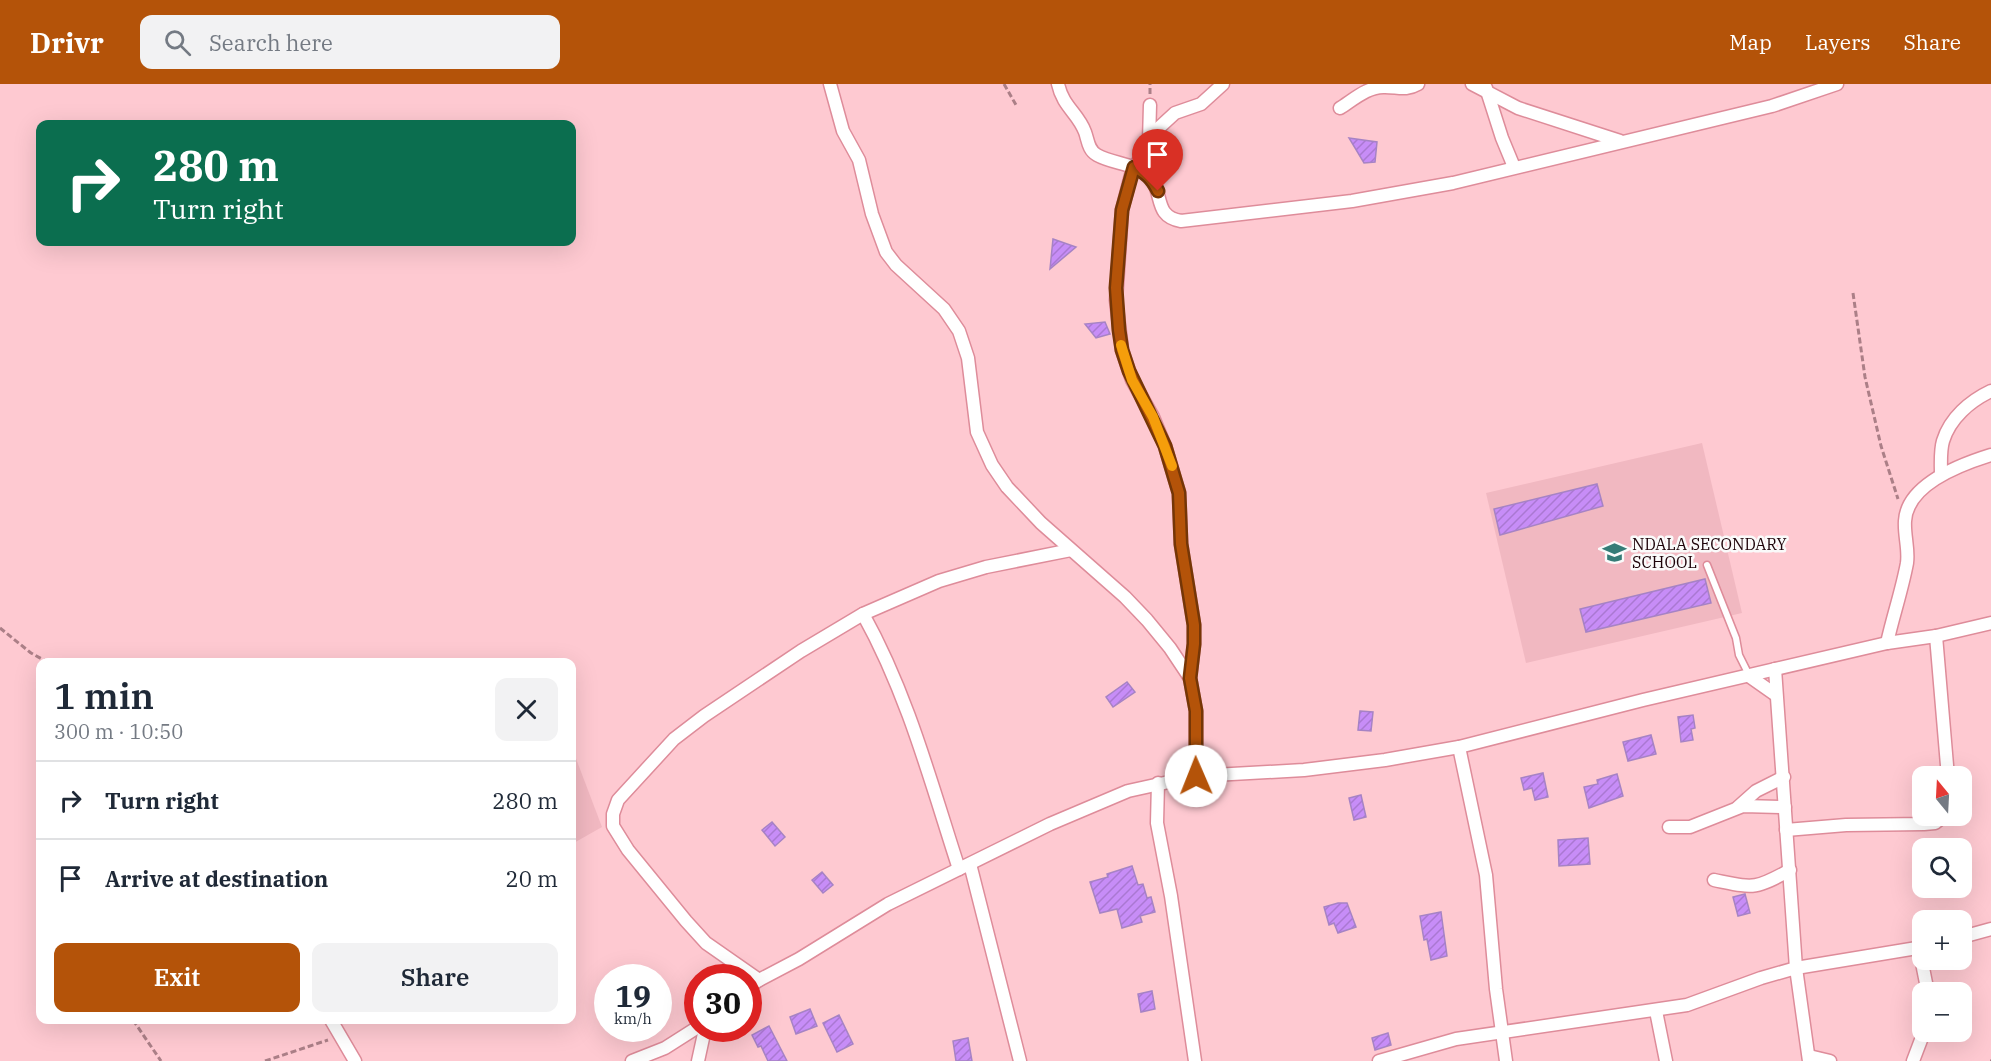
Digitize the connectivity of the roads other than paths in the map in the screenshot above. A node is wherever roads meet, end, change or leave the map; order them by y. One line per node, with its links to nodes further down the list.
1 (830, 84): 17 (street)
2 (1058, 84): 13 (street)
3 (1223, 84): 10 (street)
4 (1418, 84): 9 (street)
5 (1472, 84): 7 (street)
6 (1837, 84): 11 (street)
7 (1486, 88): 11 (street); 12 (street)
8 (1150, 105): 10 (street)
9 (1340, 108)
10 (1150, 136): 13 (street)
11 (1621, 141): 12 (street)
12 (1514, 166): 13 (street)
13 (1134, 167): 25 (street)
14 (1991, 391): 16 (street)
15 (1991, 454): 16 (street)
16 (1941, 474): 22 (street)
17 (1071, 550): 19 (street); 25 (street)
18 (1707, 565): 24 (lane)
19 (863, 614): 37 (street); 43 (street)
20 (1991, 623): 21 (street)
21 (1936, 636): 22 (street); 28 (street)
22 (1887, 643): 23 (street)
23 (1775, 669): 24 (street); 26 (street)
24 (1749, 676): 26 (street); 27 (street)
25 (1190, 678): 29 (street)
26 (1776, 695): 30 (street)
27 (1459, 747): 29 (street); 48 (street)
28 (1947, 766)
29 (1196, 776): 31 (street)
30 (1784, 777): 32 (street); 33 (street)
31 (1158, 783): 37 (street); 57 (street)
32 (1785, 807): 33 (street); 36 (street)
33 (1738, 808): 35 (street)
34 (1912, 824): 36 (street)
35 (1669, 827)
36 (1786, 830): 38 (street)
37 (965, 867): 45 (street); 56 (street)
38 (1790, 870): 39 (street); 44 (street)
39 (1714, 880)
40 (1991, 929): 41 (street)
41 (1972, 934)
42 (1912, 949): 44 (street)
43 (730, 964)
44 (1797, 968): 46 (street); 52 (street)
45 (762, 979)
46 (1656, 1011): 48 (street); 60 (street)
47 (334, 1024): 53 (street)
48 (1503, 1033): 58 (street); 59 (street)
49 (684, 1035): 54 (street)
50 (702, 1042): 55 (street)
51 (1920, 1042): 62 (street)
52 (1809, 1058): 61 (street)
53 (355, 1061)
54 (632, 1061)
55 (698, 1061)
56 (1020, 1061)
57 (1195, 1061)
58 (1379, 1061)
59 (1506, 1061)
60 (1666, 1061)
61 (1830, 1061)
62 (1913, 1061)

